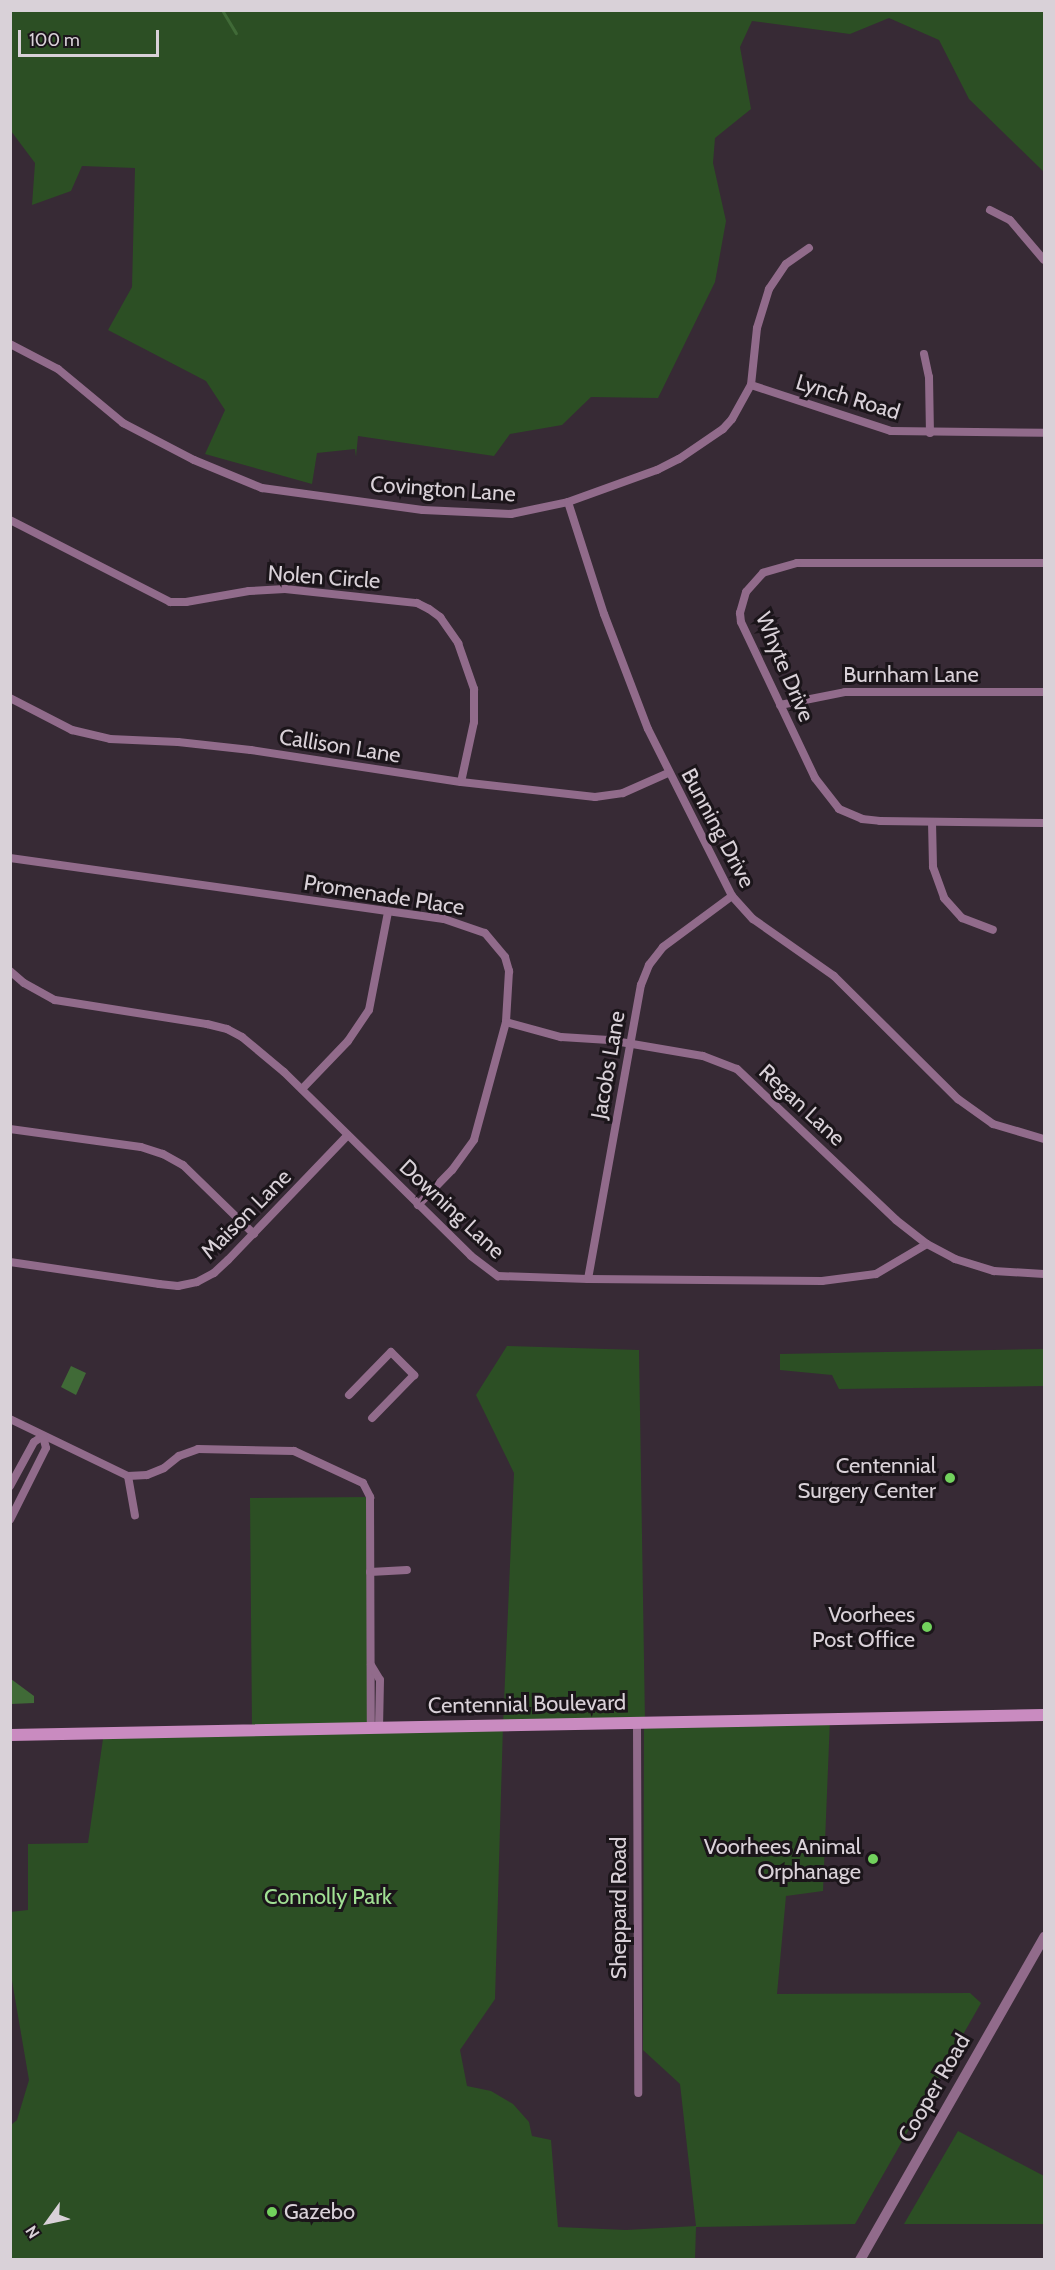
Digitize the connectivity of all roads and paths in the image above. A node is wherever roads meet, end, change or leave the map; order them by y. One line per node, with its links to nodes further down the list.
1 (990, 210): 3 (street)
2 (809, 248): 6 (street, Covington Lane)
3 (1044, 260)
4 (10, 344): 9 (street, Covington Lane)
5 (924, 354): 7 (street)
6 (751, 385): 7 (street, Lynch Road); 9 (street, Covington Lane)
7 (930, 433): 8 (street, Lynch Road)
8 (1044, 434)
9 (568, 502): 15 (street, Bunning Drive)
10 (10, 520): 16 (street, Nolen Circle)
11 (1044, 562): 14 (street, Whyte Drive)
12 (1044, 692): 14 (street, Burnham Lane)
13 (10, 698): 16 (street, Callison Lane)
14 (780, 705): 17 (street, Whyte Drive)
15 (668, 773): 16 (street, Callison Lane); 20 (street, Bunning Drive)
16 (461, 782)
17 (932, 822): 18 (street, Whyte Drive); 22 (street)
18 (1044, 823)
19 (10, 858): 21 (street, Promenade Place)
20 (732, 896): 25 (street, Jacobs Lane); 29 (street, Bunning Drive)
21 (388, 912): 24 (street, Promenade Place); 26 (street)
22 (993, 930)
23 (10, 970): 26 (street, Downing Lane)
24 (506, 1022): 25 (street, Regan Lane); 30 (street, Promenade Place)
25 (630, 1043): 32 (street, Regan Lane); 35 (street, Jacobs Lane)
26 (302, 1089): 28 (street, Downing Lane)
27 (10, 1129): 31 (street)
28 (348, 1135): 30 (street, Downing Lane); 31 (street, Maison Lane)
29 (1044, 1139)
30 (418, 1205): 35 (street, Downing Lane)
31 (254, 1234): 33 (street, Maison Lane)
32 (927, 1244): 34 (street, Regan Lane); 35 (street, Downing Lane)
33 (10, 1262)
34 (1044, 1274)
35 (588, 1280)
36 (349, 1395): 37 (street)
37 (372, 1418)
38 (10, 1419): 39 (street)
39 (43, 1436): 40 (street); 41 (street); 43 (street)
40 (128, 1476): 42 (street); 45 (street)
41 (10, 1486)
42 (135, 1515)
43 (10, 1520)
44 (407, 1570): 45 (street)
45 (370, 1572): 48 (street)
46 (1044, 1715): 47 (main road, Centennial Boulevard)
47 (637, 1723): 48 (main road, Centennial Boulevard); 51 (street, Sheppard Road)
48 (375, 1727): 49 (main road, Centennial Boulevard)
49 (10, 1735)
50 (1044, 1937): 52 (street, Cooper Road)
51 (638, 2093)
52 (860, 2259)

